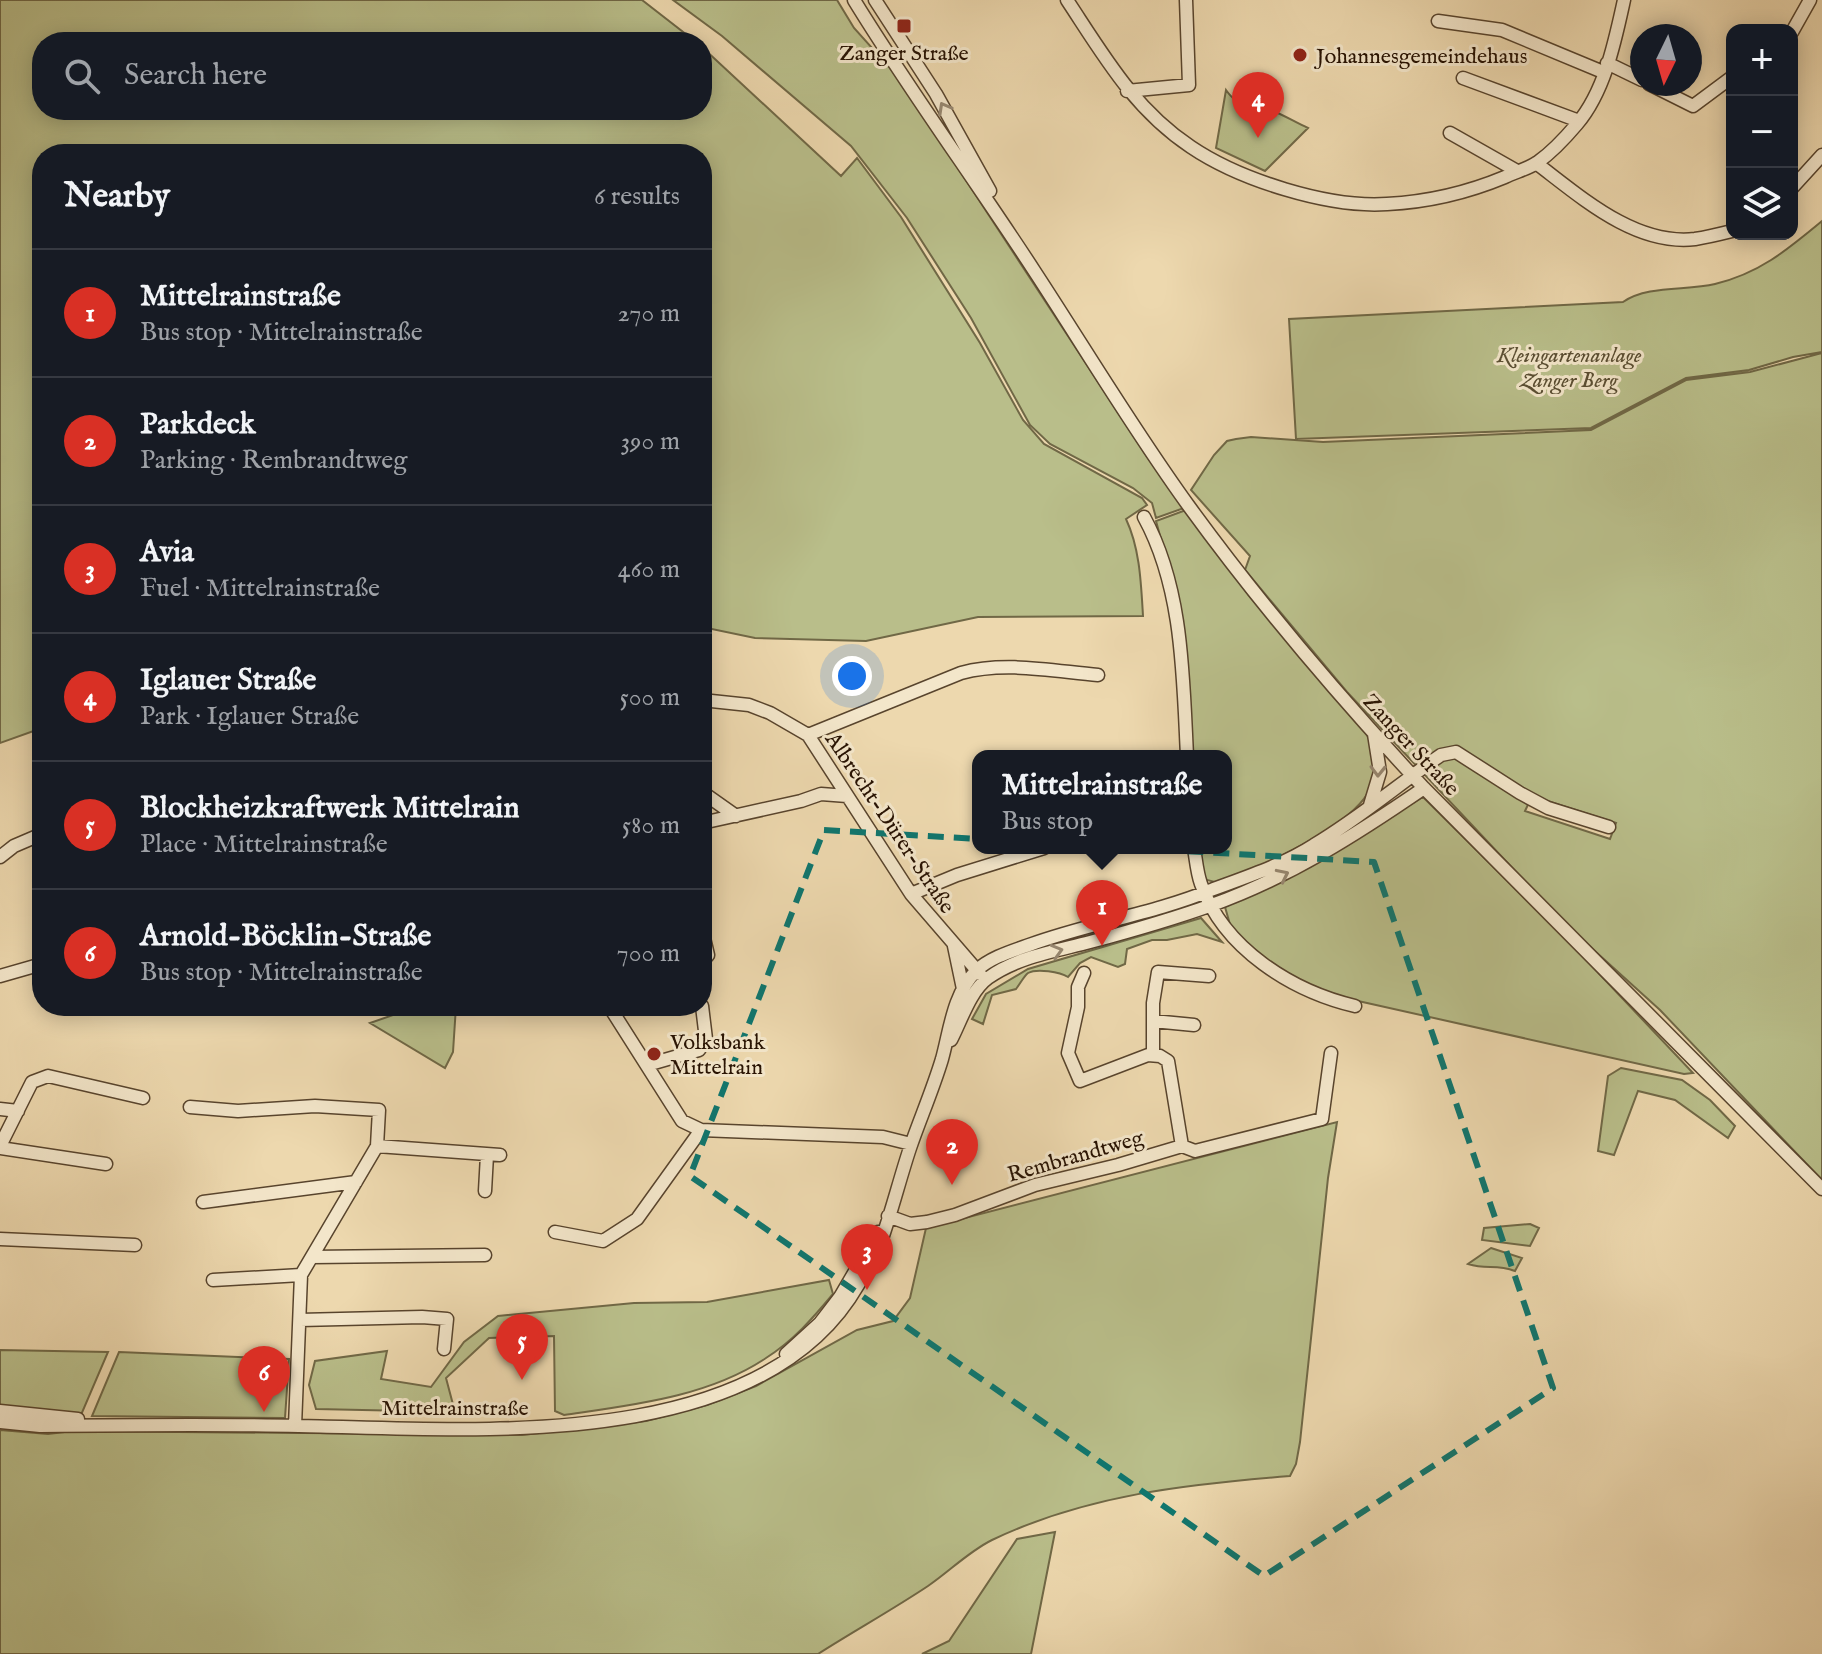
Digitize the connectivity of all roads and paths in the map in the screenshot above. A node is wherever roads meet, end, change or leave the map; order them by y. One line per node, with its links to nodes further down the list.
1 (854, 0): 22 (street, Zanger Straße)
2 (875, 0): 22 (street, Zanger Straße, one-way to 2)
3 (1067, 0): 13 (street)
4 (1186, 0): 13 (street)
5 (1624, 0): 9 (street)
6 (1810, 0): 8 (street)
7 (1438, 21): 9 (street)
8 (1796, 24)
9 (1605, 68): 10 (street); 15 (street)
10 (1630, 76)
11 (1463, 78): 15 (street)
12 (1726, 81): 14 (street)
13 (1127, 91): 19 (street)
14 (1673, 96)
15 (1579, 121): 18 (street)
16 (1450, 133): 19 (street)
17 (1822, 155): 20 (street)
18 (1536, 163): 19 (street); 21 (street)
19 (1517, 171)
20 (1798, 181)
21 (1726, 232)
22 (1036, 274): 26 (street, Zanger Straße)
23 (1144, 517): 28 (street)
24 (1098, 675): 27 (street)
25 (712, 701): 27 (street, Albrecht-Dürer-Straße)
26 (1374, 734): 29 (street, Zanger Straße); 33 (street, one-way to 33)
27 (808, 735): 31 (street, Albrecht-Dürer-Straße)
28 (1187, 750)
29 (1412, 775): 30 (street, Zanger Straße); 33 (street, Mittelrainstraße); 36 (street, Mittelrainstraße)
30 (1424, 788): 42 (street, Mittelrainstraße, one-way to 30); 71 (street, Zanger Straße)
31 (847, 796): 34 (street); 41 (street, Albrecht-Dürer-Straße)
32 (712, 799): 34 (street)
33 (1369, 807): 42 (street, Mittelrainstraße)
34 (736, 816): 35 (street)
35 (712, 821)
36 (1609, 827)
37 (32, 838): 40 (street)
38 (1025, 854): 41 (street)
39 (1195, 854): 42 (street)
40 (0, 857)
41 (911, 894): 43 (street, Albrecht-Dürer-Straße)
42 (1208, 899): 44 (street, Mittelrainstraße); 47 (street, Mittelrainstraße, one-way to 42); 51 (street)
43 (958, 950): 44 (street); 47 (street, Albrecht-Dürer-Straße); 50 (street)
44 (1006, 953): 47 (street, Mittelrainstraße)
45 (32, 967): 48 (street)
46 (1084, 973): 57 (street)
47 (981, 974): 50 (street, Mittelrainstraße); 58 (street, Mittelrainstraße)
48 (0, 976)
49 (1209, 976): 54 (street)
50 (963, 989): 58 (street, Mittelrainstraße)
51 (1355, 1006)
52 (615, 1016): 59 (street)
53 (703, 1016): 59 (street)
54 (1153, 1021): 55 (street); 57 (street)
55 (1194, 1025)
56 (1331, 1053): 67 (street, Rembrandtweg)
57 (1153, 1055): 67 (street)
58 (941, 1060): 65 (street, Mittelrainstraße)
59 (647, 1065): 64 (street)
60 (143, 1098): 63 (street)
61 (190, 1107): 66 (street)
62 (0, 1109): 63 (street)
63 (18, 1111): 68 (street)
64 (701, 1130): 65 (street); 75 (street)
65 (911, 1144): 74 (street, Mittelrainstraße)
66 (377, 1146): 70 (street); 72 (street)
67 (1182, 1146): 74 (street, Rembrandtweg)
68 (0, 1147): 69 (street)
69 (106, 1164)
70 (356, 1182): 73 (street); 79 (street)
71 (1822, 1189)
72 (485, 1191)
73 (203, 1202)
74 (888, 1216): 87 (street, Mittelrainstraße)
75 (555, 1232)
76 (0, 1239): 77 (street)
77 (135, 1245)
78 (485, 1255): 79 (street)
79 (312, 1257): 80 (street)
80 (301, 1275): 81 (street); 82 (street)
81 (213, 1280)
82 (300, 1320): 83 (street); 87 (street)
83 (444, 1349)
84 (0, 1411): 86 (street, Mittelrainstraße)
85 (0, 1422): 86 (street, Mittelrainstraße)
86 (132, 1425): 87 (street, Mittelrainstraße)
87 (295, 1426)

